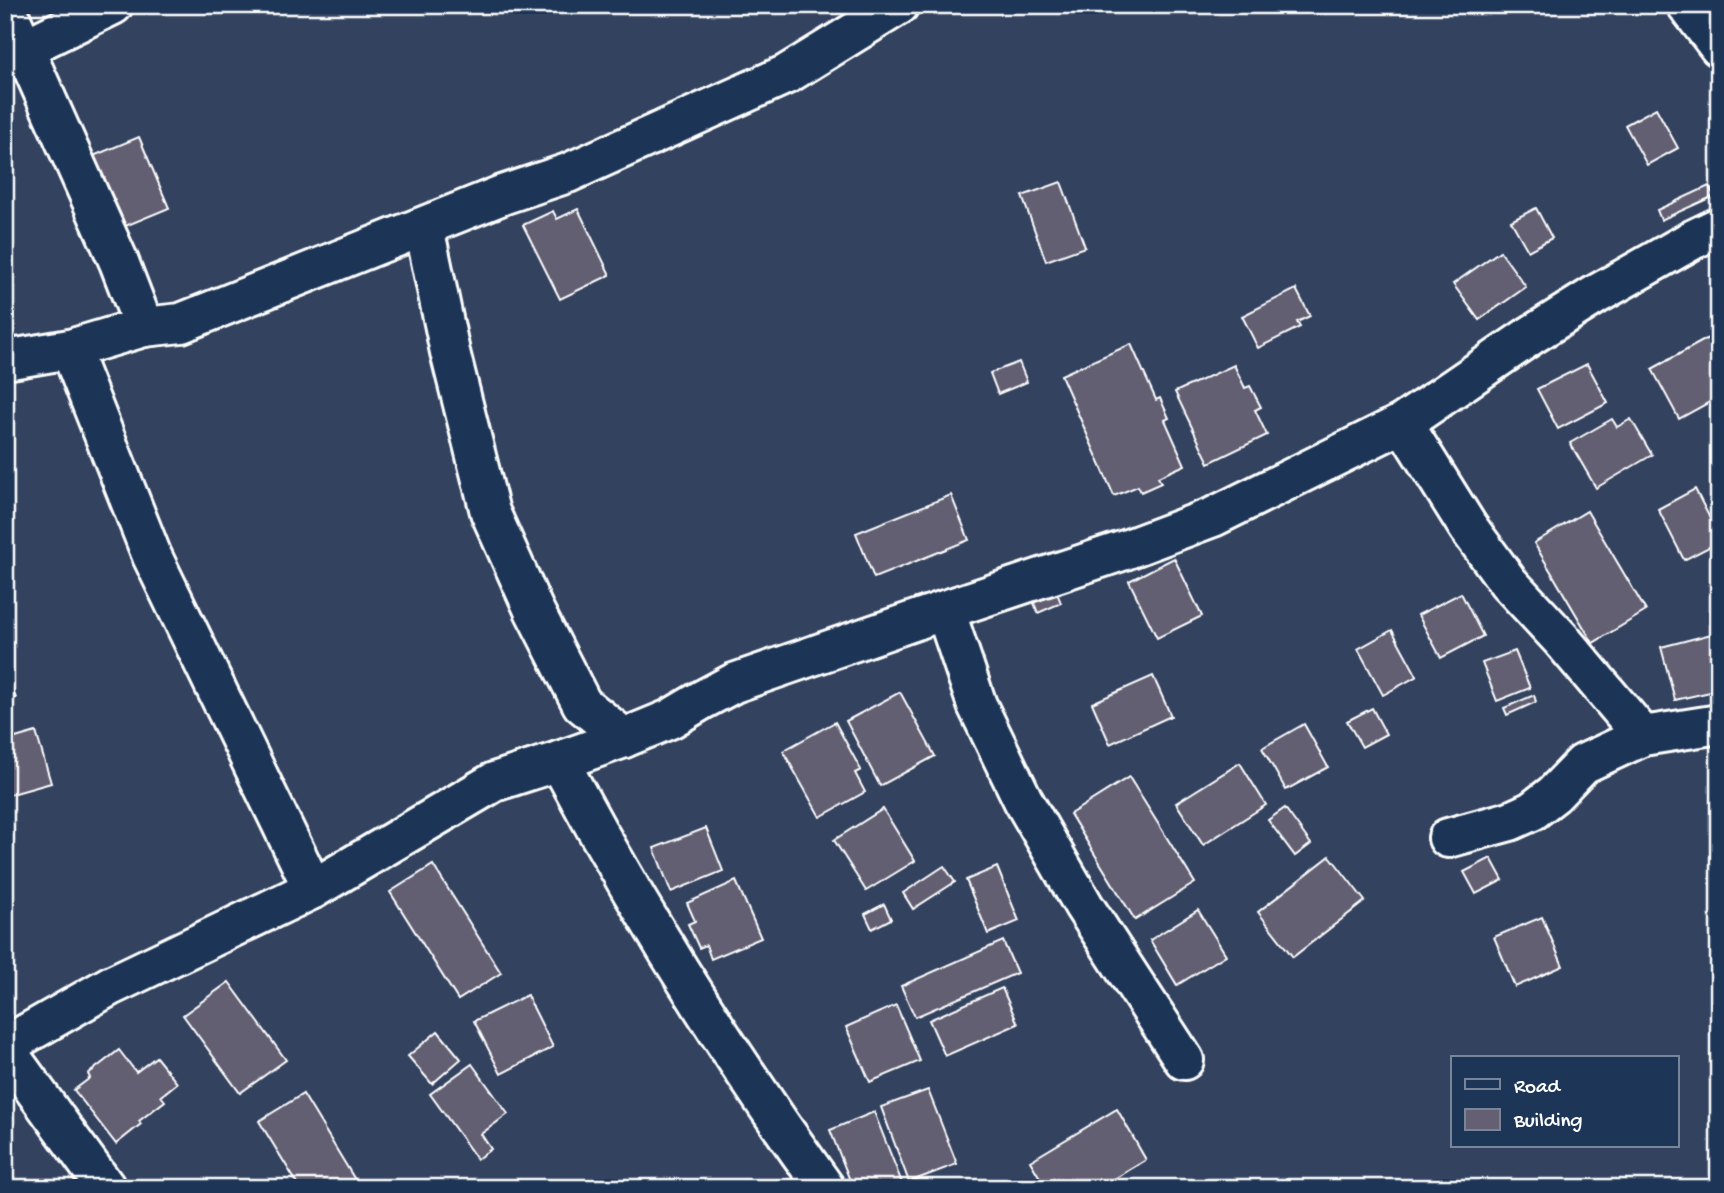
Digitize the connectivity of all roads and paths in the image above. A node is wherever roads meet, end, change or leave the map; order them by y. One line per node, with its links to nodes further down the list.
1 (113, 5): 6 (street)
2 (899, 5): 8 (street)
3 (1687, 5): 5 (street)
4 (5, 6): 6 (street)
5 (1719, 47)
6 (25, 48): 9 (street)
7 (1719, 227): 12 (street)
8 (424, 228): 9 (street); 16 (street)
9 (144, 327): 10 (street)
10 (70, 349): 11 (street); 19 (street)
11 (5, 360)
12 (1403, 424): 13 (street); 15 (street)
13 (945, 610): 16 (street); 21 (street)
14 (1719, 724): 15 (street)
15 (1643, 736): 18 (street)
16 (624, 738): 17 (street)
17 (559, 761): 19 (street); 23 (street)
18 (1448, 838)
19 (313, 889): 20 (street)
20 (5, 1047): 22 (street)
21 (1184, 1060)
22 (106, 1188)
23 (825, 1188)

